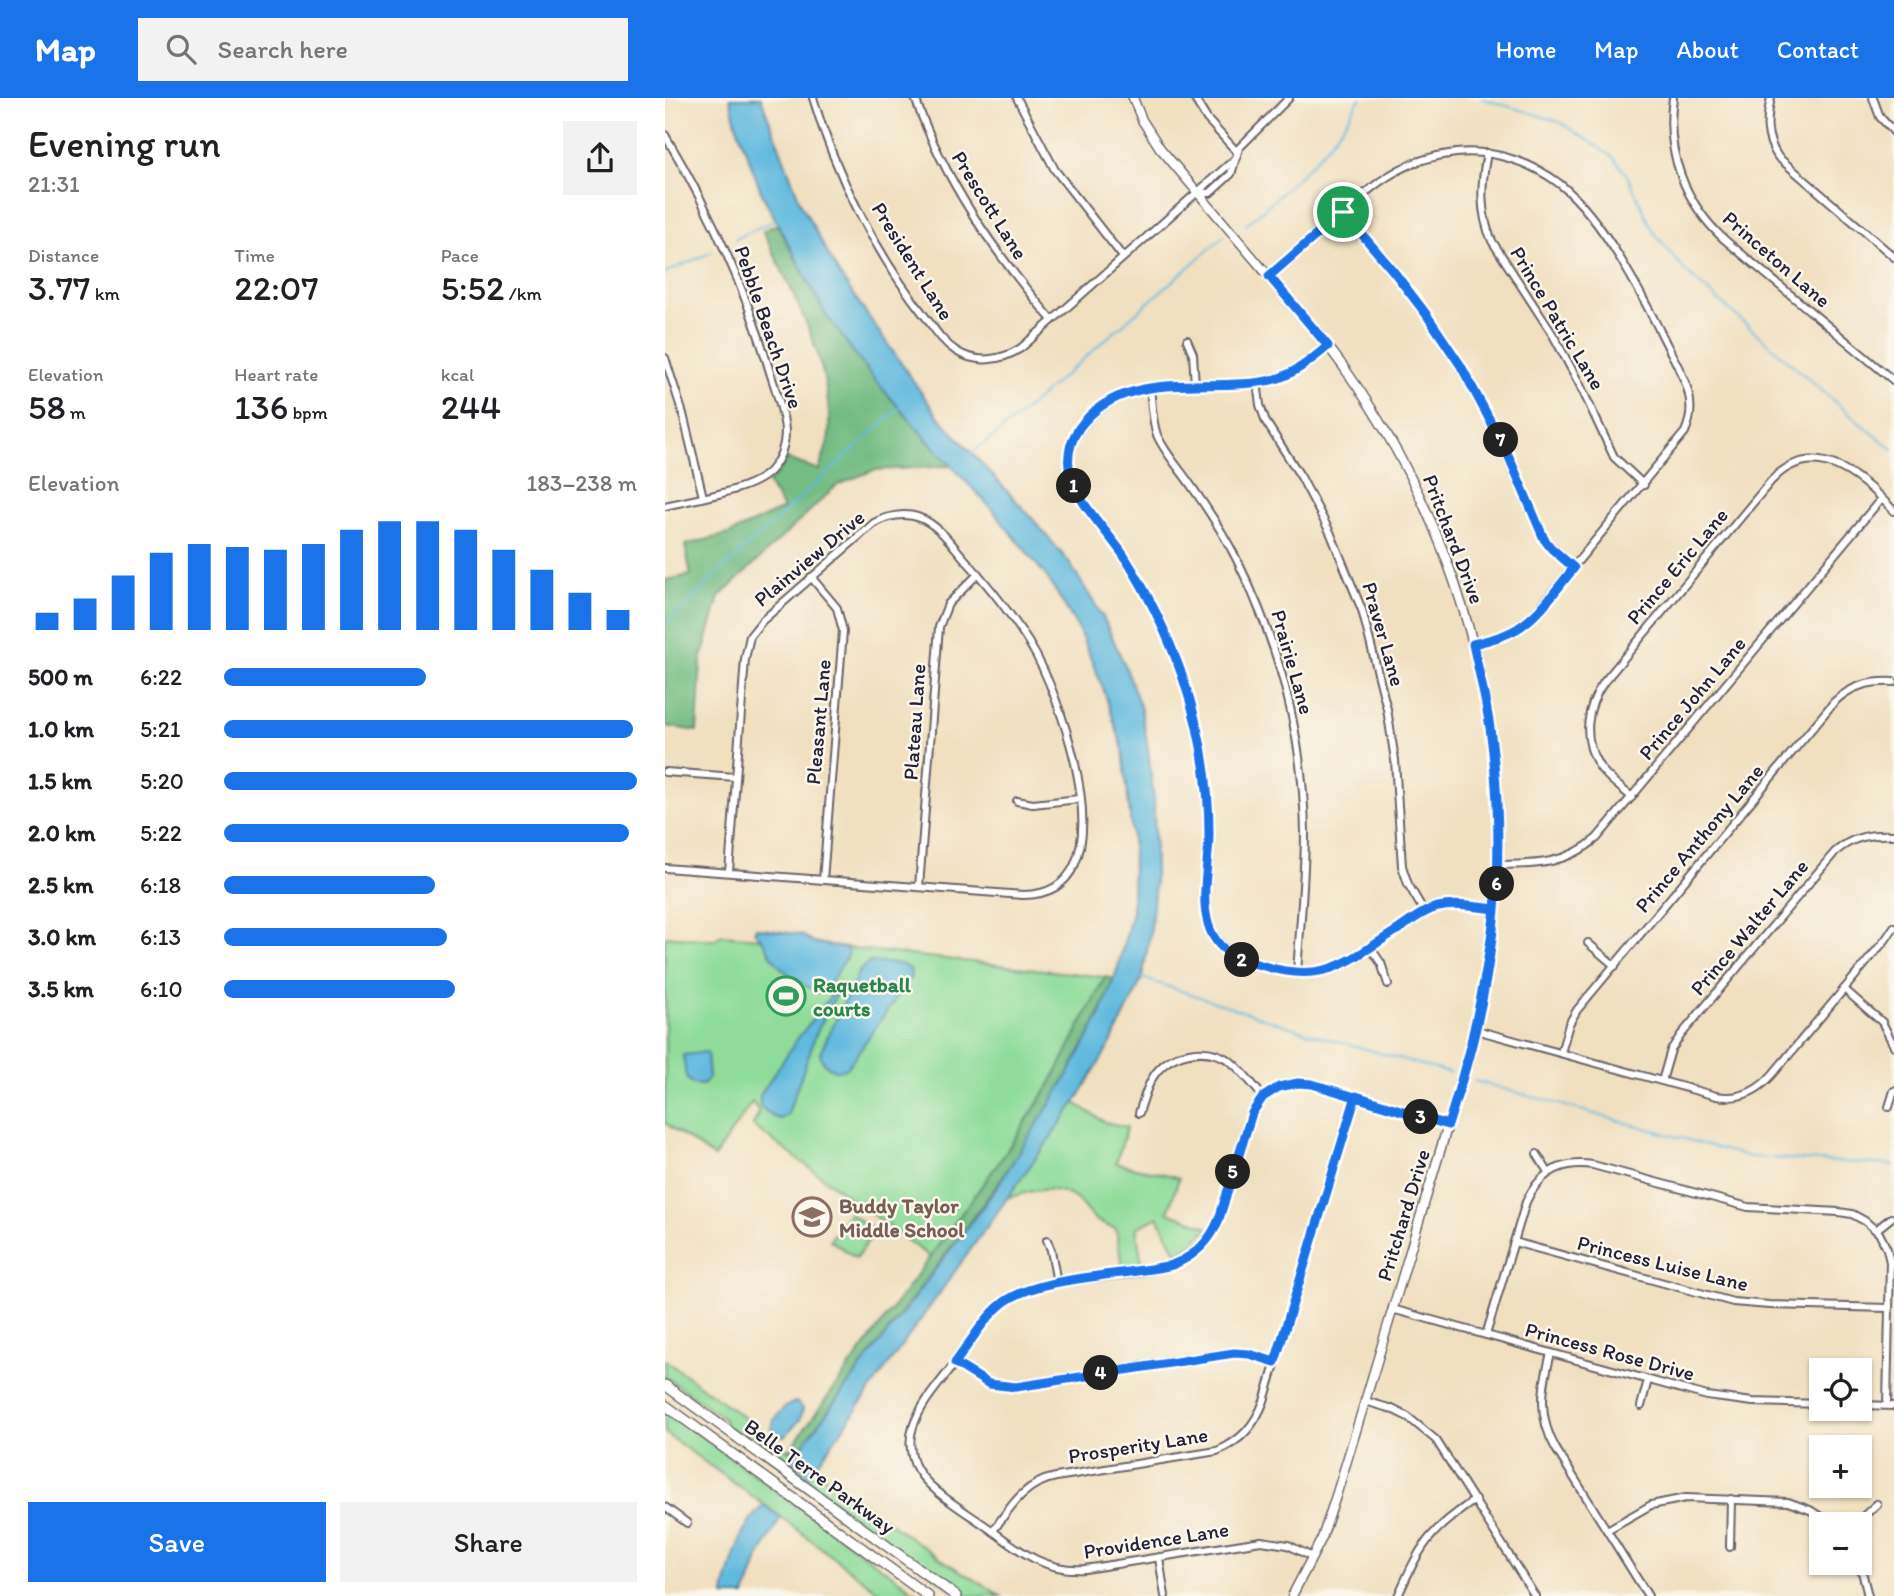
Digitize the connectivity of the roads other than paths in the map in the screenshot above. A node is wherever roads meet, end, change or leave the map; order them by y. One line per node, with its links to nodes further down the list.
1 (813, 98): 19 (street, President Lane)
2 (915, 98): 19 (street, Prescott Lane)
3 (1017, 98): 16 (street)
4 (1133, 98): 14 (street, Pritchard Drive)
5 (1194, 98): 13 (street)
6 (1289, 98): 13 (street, President Lane)
7 (1674, 98): 24 (street, Princeton Lane)
8 (1771, 98): 17 (street)
9 (1873, 98): 10 (street)
10 (1894, 132)
11 (665, 135): 28 (street, Pebble Beach Drive)
12 (1487, 153): 15 (street); 27 (street, Prince Patric Lane); 27 (street)
13 (1236, 156): 14 (street, President Lane)
14 (1196, 193): 16 (street, President Lane); 18 (street, Pritchard Drive)
15 (1343, 212): 18 (street); 32 (street)
16 (1123, 257): 19 (street, President Lane)
17 (1894, 257)
18 (1269, 276): 21 (street, Pritchard Drive)
19 (1052, 320)
20 (1187, 340): 25 (street)
21 (1328, 346): 23 (street); 35 (street, Pritchard Drive)
22 (665, 358): 28 (street)
23 (1257, 381): 25 (street); 49 (street, Praver Lane)
24 (1894, 381)
25 (1195, 385): 26 (street)
26 (1150, 388): 54 (street, Prairie Lane); 54 (street)
27 (1644, 485): 32 (street)
28 (703, 497): 30 (street, Pebble Beach Drive)
29 (1881, 499): 31 (street, Prince Eric Lane); 39 (street, Prince John Lane); 39 (street, Prince Eric Lane)
30 (665, 506)
31 (1894, 511)
32 (1574, 568): 35 (street)
33 (978, 574): 34 (street, Plainview Drive); 40 (street, Plainview Drive); 47 (street, Plateau Lane)
34 (811, 577): 38 (street, Plainview Drive); 46 (street, Pleasant Lane)
35 (1473, 644): 43 (street, Pritchard Drive)
36 (1894, 682): 53 (street, Prince Anthony Lane)
37 (665, 772): 38 (street)
38 (736, 777): 45 (street, Plainview Drive)
39 (1632, 797): 43 (street, Prince John Lane)
40 (1079, 799): 41 (street); 47 (street, Plainview Drive)
41 (1017, 801)
42 (1894, 835): 60 (street, Prince Walter Lane)
43 (1497, 865): 48 (street, Pritchard Drive)
44 (665, 868): 45 (street, Plainview Drive)
45 (729, 872): 46 (street, Plainview Drive)
46 (824, 880): 47 (street, Plainview Drive)
47 (919, 887)
48 (1495, 909): 49 (street); 57 (street, Pritchard Drive)
49 (1425, 913): 52 (street)
50 (1894, 927): 56 (street)
51 (1588, 943): 53 (street)
52 (1370, 947): 54 (street); 55 (street)
53 (1615, 965): 59 (street, Prince Anthony Lane)
54 (1297, 974)
55 (1388, 984)
56 (1844, 989): 58 (street); 60 (street)
57 (1476, 1030): 59 (street); 66 (street, Pritchard Drive)
58 (1894, 1046)
59 (1561, 1053): 60 (street)
60 (1662, 1081)
61 (1894, 1091): 64 (street)
62 (1356, 1096): 63 (street); 66 (street); 78 (street, Prosperity Lane)
63 (1263, 1097): 65 (street); 73 (street, Providence Lane)
64 (1889, 1107)
65 (1139, 1113)
66 (1448, 1125): 75 (street, Pritchard Drive)
67 (1537, 1154): 68 (street)
68 (1548, 1172): 70 (street); 72 (street)
69 (1891, 1217): 70 (street)
70 (1876, 1230): 74 (street)
71 (1047, 1240): 73 (street)
72 (1514, 1242): 74 (street, Princess Luise Lane); 76 (street)
73 (1057, 1283): 79 (street, Providence Lane)
74 (1889, 1308): 87 (street)
75 (1392, 1309): 76 (street, Princess Rose Drive); 82 (street, Pritchard Drive)
76 (1486, 1335): 77 (street, Princess Rose Drive)
77 (1552, 1353): 80 (street, Princess Rose Drive); 95 (street)
78 (1275, 1362): 79 (street); 96 (street, Prosperity Lane)
79 (955, 1363): 96 (street, Providence Lane)
80 (1648, 1380): 83 (street, Princess Rose Drive); 86 (street)
81 (665, 1385): 102 (main road, Belle Terre Parkway)
82 (1365, 1401): 89 (street); 98 (street, Pritchard Drive)
83 (1809, 1404)
84 (665, 1405): 101 (main road, Belle Terre Parkway)
85 (1872, 1405): 87 (street)
86 (1641, 1406)
87 (1890, 1406)
88 (1731, 1499): 92 (street); 95 (street); 97 (street)
89 (1475, 1500): 105 (street); 106 (street)
90 (1878, 1504): 93 (street)
91 (665, 1507): 94 (street)
92 (1814, 1512)
93 (1869, 1512)
94 (687, 1523)
95 (1607, 1530): 107 (street)
96 (993, 1531): 99 (street, Providence Lane)
97 (1730, 1547)
98 (1313, 1557): 99 (street, Providence Lane); 104 (street, Pritchard Drive)
99 (1159, 1558): 103 (street)
100 (1863, 1575): 108 (street)
101 (928, 1596)
102 (955, 1596)
103 (1165, 1596)
104 (1292, 1596)
105 (1398, 1596)
106 (1535, 1596)
107 (1648, 1596)
108 (1868, 1596)

